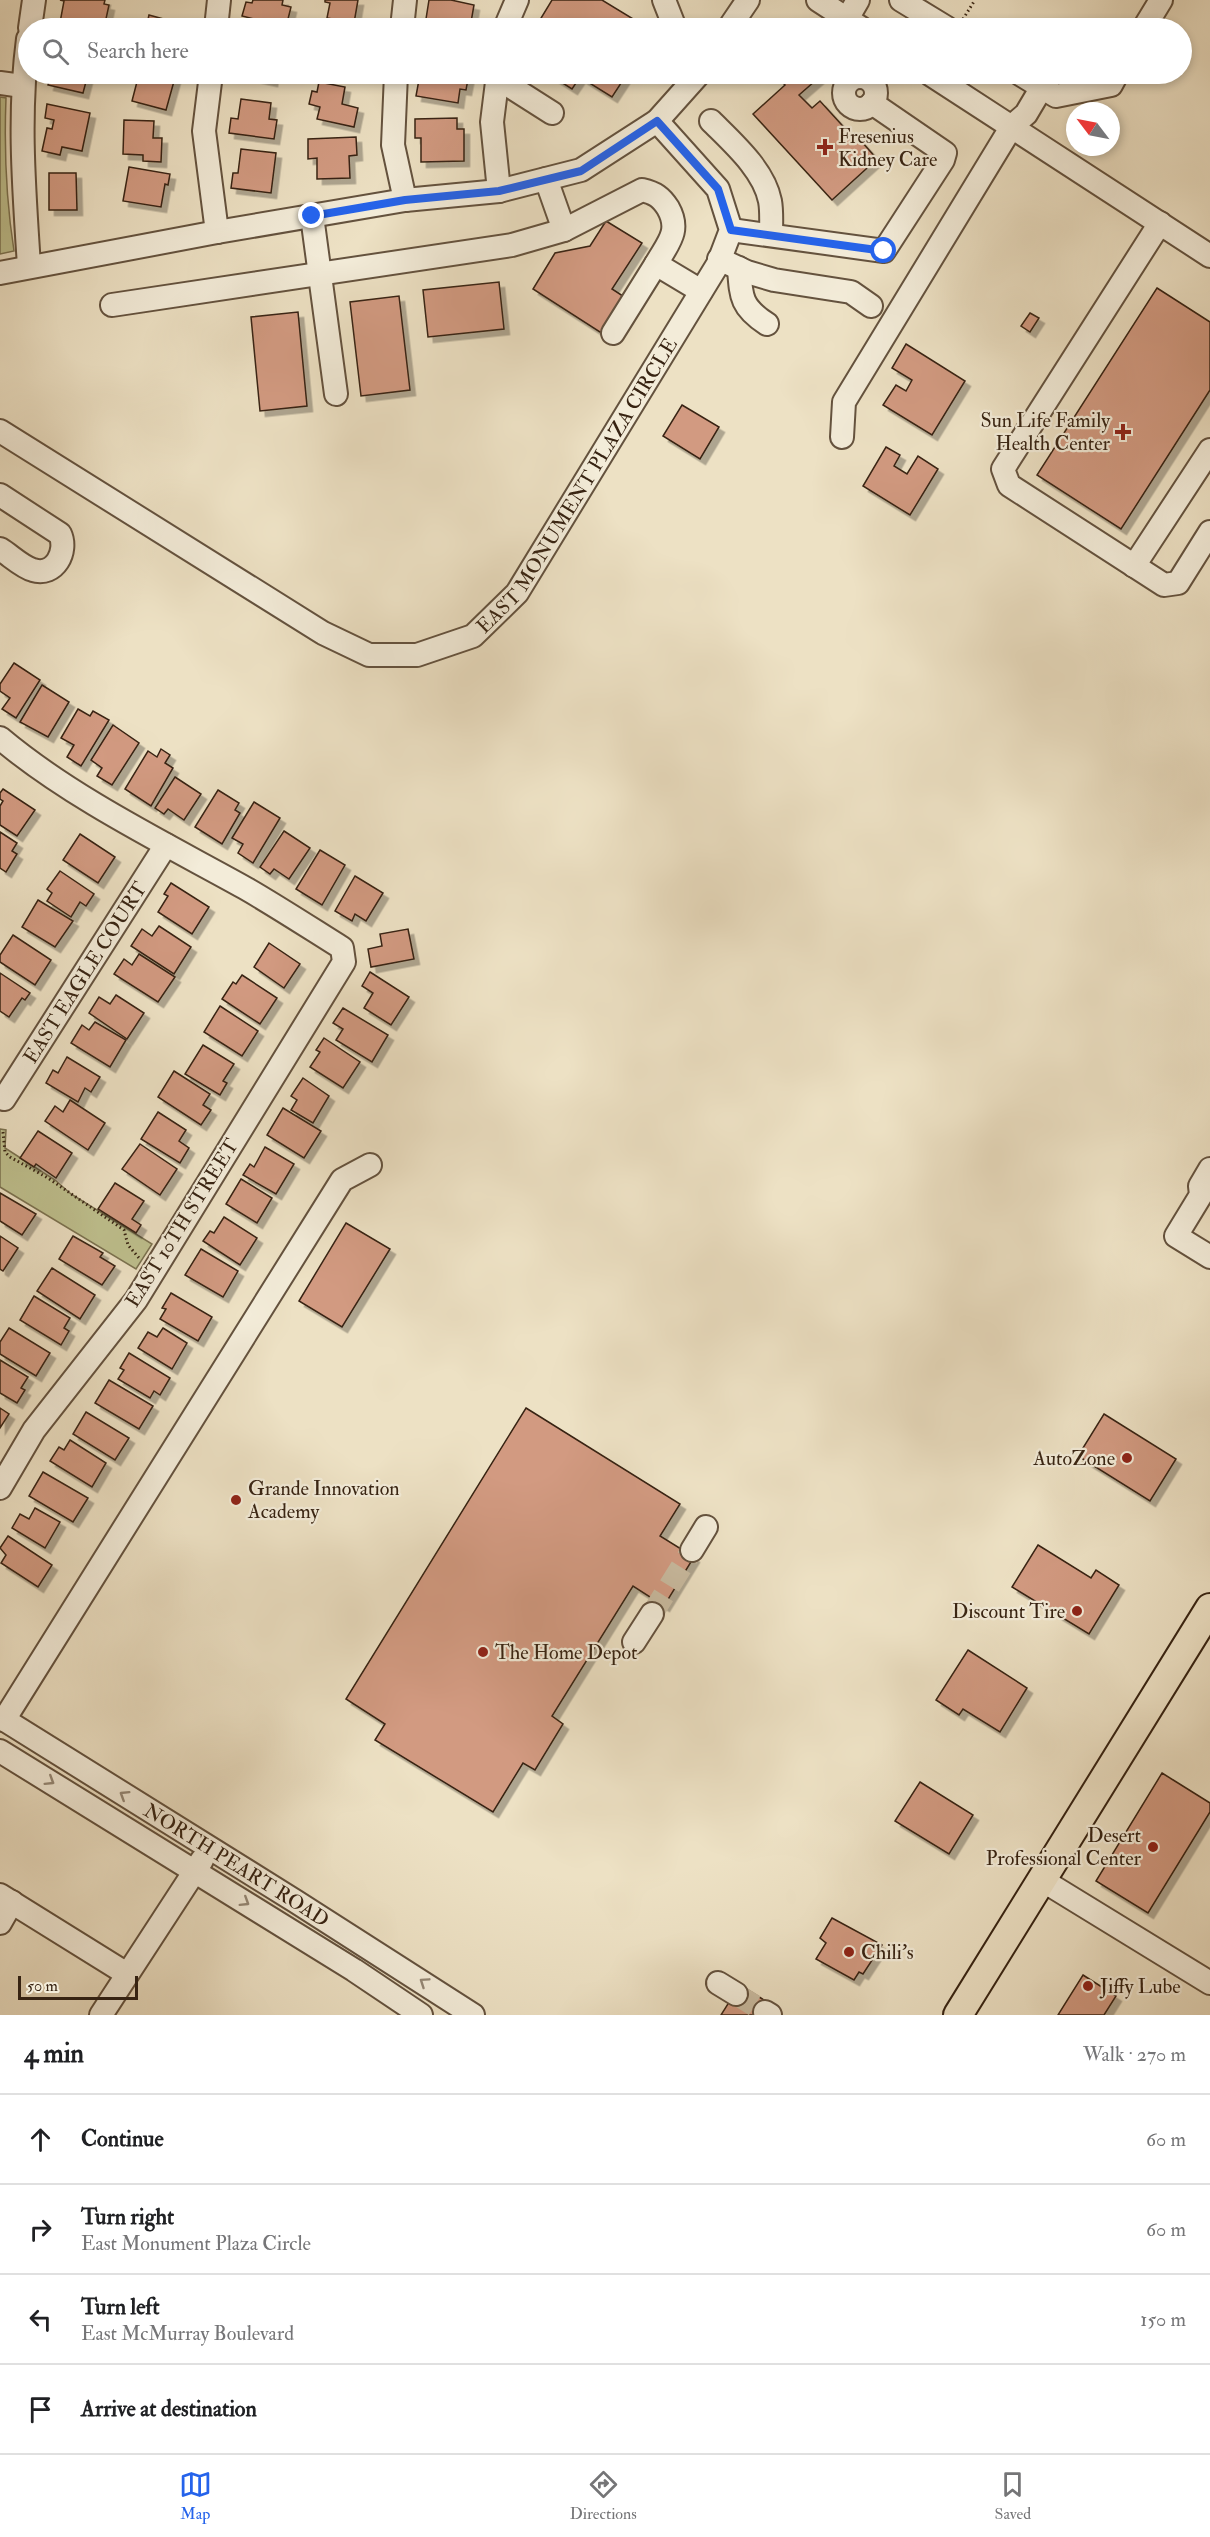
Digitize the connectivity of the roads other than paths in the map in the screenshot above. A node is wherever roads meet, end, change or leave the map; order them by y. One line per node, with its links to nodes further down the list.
1 (34, 0): 11 (street)
2 (219, 0): 12 (street)
3 (405, 0): 13 (street)
4 (517, 0): 14 (street)
5 (664, 0): 15 (street)
6 (748, 0): 16 (street)
7 (818, 0): 10 (street)
8 (901, 0): 17 (street)
9 (1161, 0): 18 (street)
10 (855, 16)
11 (31, 18)
12 (217, 18)
13 (403, 18)
14 (509, 18)
15 (671, 18)
16 (736, 18)
17 (940, 18)
18 (1150, 18)
19 (18, 66): 29 (street)
20 (210, 84): 42 (street)
21 (396, 84): 37 (street)
22 (497, 84): 36 (street)
23 (510, 84): 31 (street)
24 (688, 84): 32 (street)
25 (873, 84): 43 (street)
26 (946, 84): 34 (street)
27 (1037, 84): 30 (street)
28 (1112, 84): 30 (street)
29 (11, 85): 47 (street)
30 (1042, 87): 34 (street)
31 (552, 113)
32 (657, 121): 35 (street); 41 (street)
33 (711, 121): 43 (street)
34 (1012, 126): 39 (street); 57 (street)
35 (546, 180): 36 (street); 40 (street)
36 (499, 191): 37 (street)
37 (405, 200): 38 (street)
38 (312, 216): 42 (street); 49 (street)
39 (1160, 223): 44 (street); 62 (street)
40 (564, 230): 45 (street); 49 (street)
41 (731, 230): 43 (street); 46 (street, EAST MONUMENT PLAZA CIRCLE)
42 (217, 232): 47 (street)
43 (771, 235)
44 (1210, 256)
45 (656, 264): 50 (street); 54 (street)
46 (729, 264): 50 (street, EAST MONUMENT PLAZA CIRCLE); 52 (street); 53 (street)
47 (29, 266): 48 (street)
48 (0, 273)
49 (318, 274): 51 (street); 55 (street)
50 (701, 291): 56 (street, EAST MONUMENT PLAZA CIRCLE)
51 (112, 304)
52 (871, 306)
53 (767, 324)
54 (613, 333)
55 (336, 394)
56 (0, 431)
57 (842, 437)
58 (1210, 450): 62 (street)
59 (0, 495): 61 (street)
60 (1210, 532): 62 (street)
61 (0, 549)
62 (1134, 566)
63 (2, 744): 64 (street)
64 (166, 845): 65 (street, EAST EAGLE COURT); 70 (street, EAST 10TH STREET)
65 (4, 1099)
66 (370, 1165): 76 (street)
67 (1210, 1169): 68 (street)
68 (1205, 1197): 69 (street)
69 (1210, 1257)
70 (0, 1488)
71 (706, 1527): 72 (street)
72 (692, 1550)
73 (1210, 1608): 80 (main road)
74 (652, 1614): 75 (street)
75 (634, 1642)
76 (2, 1719): 78 (street, NORTH PEART ROAD, one-way to 76)
77 (0, 1750): 79 (street, NORTH PEART ROAD, one-way to 79)
78 (210, 1848): 79 (street); 87 (street, NORTH PEART ROAD, one-way to 78)
79 (195, 1871): 83 (street); 86 (street, NORTH PEART ROAD, one-way to 86)
80 (1042, 1880): 84 (street); 88 (main road)
81 (6, 1898): 82 (street); 83 (street)
82 (0, 1923)
83 (127, 1974): 85 (street)
84 (1210, 1983)
85 (101, 2015)
86 (421, 2015)
87 (473, 2015)
88 (957, 2015)

